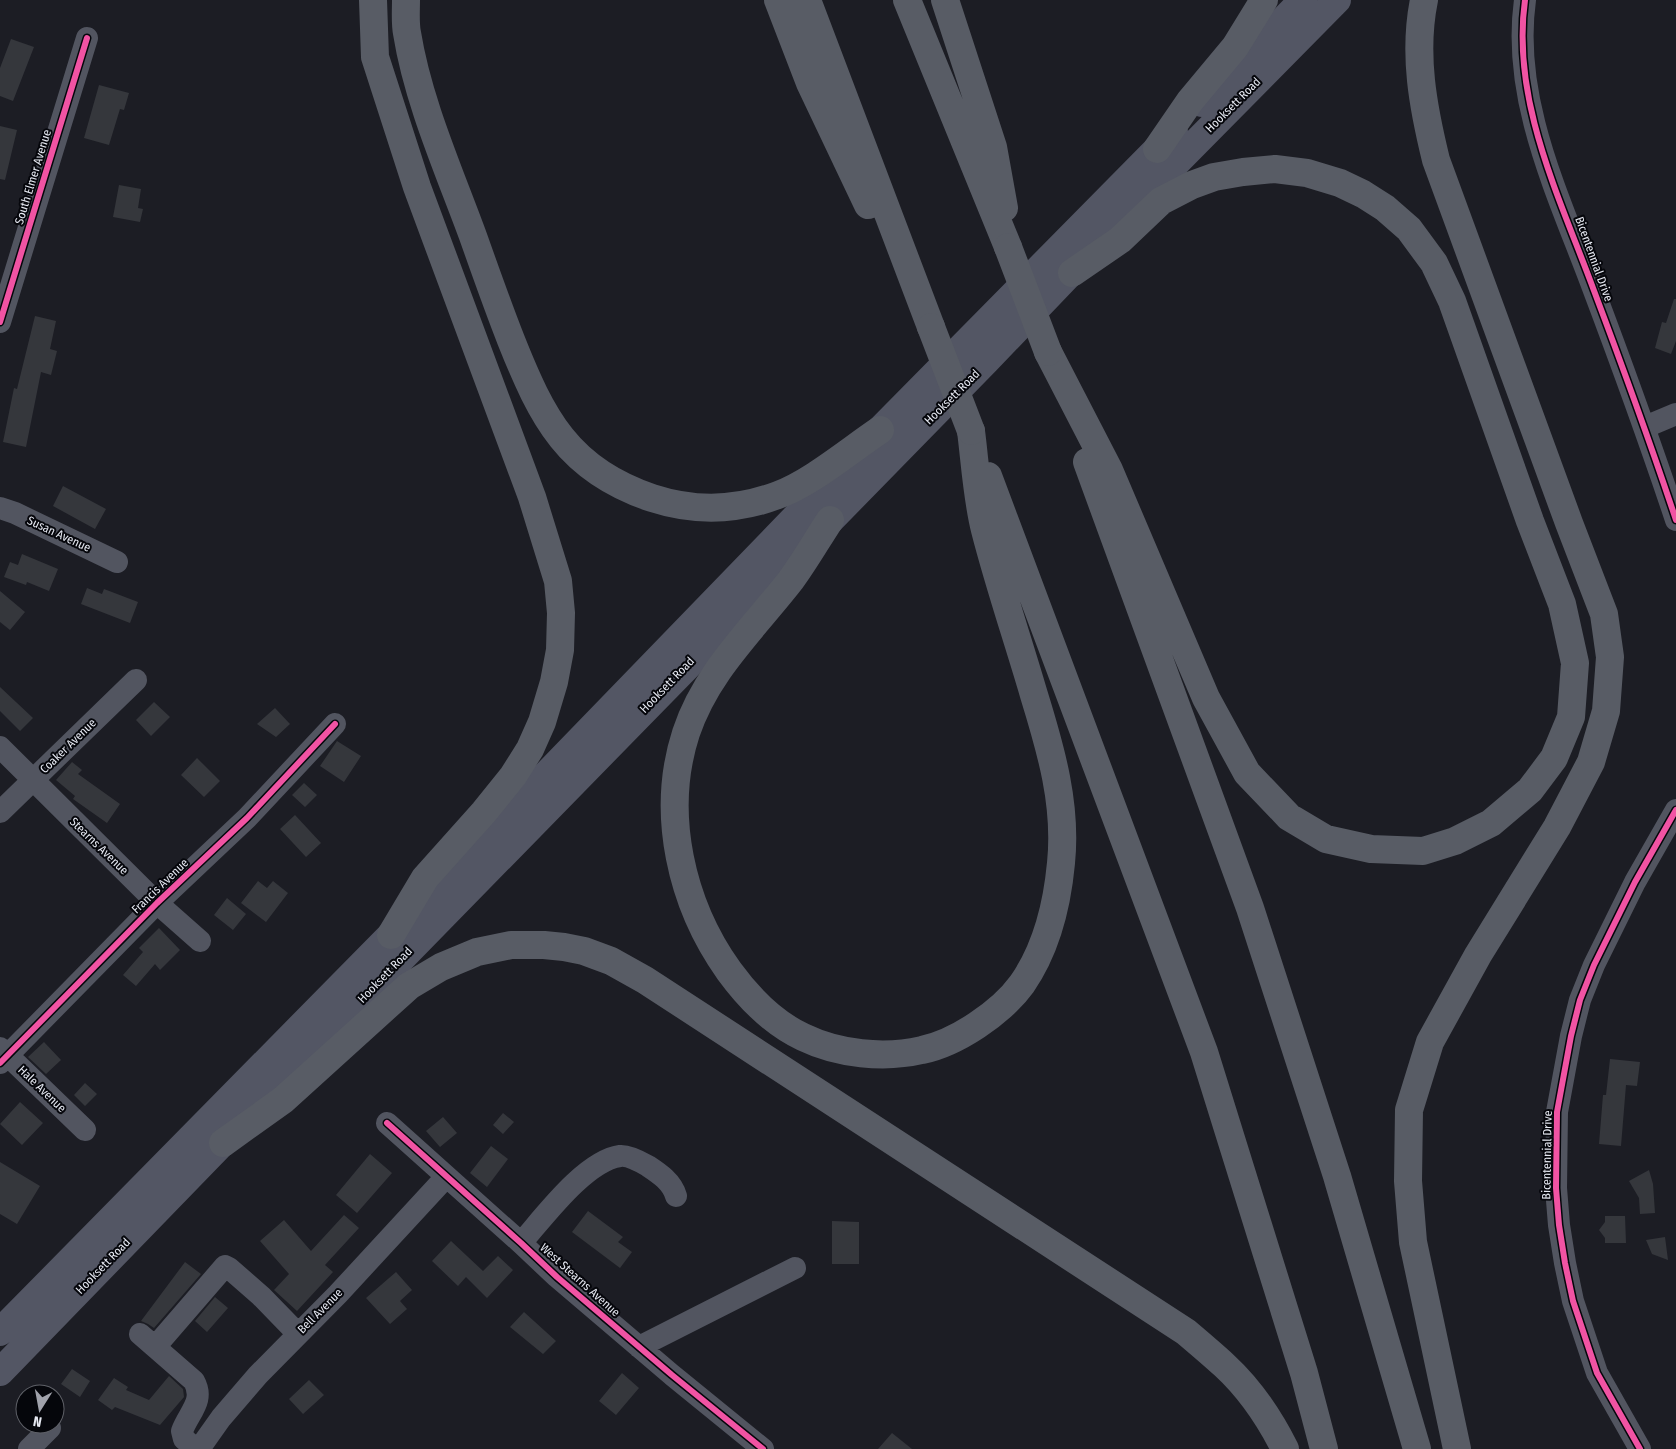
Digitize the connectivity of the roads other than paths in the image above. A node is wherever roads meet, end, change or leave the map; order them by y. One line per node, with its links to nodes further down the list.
1 (373, 0): 34 (highway)
2 (406, 0): 21 (highway)
3 (778, 0): 15 (highway)
4 (807, 0): 15 (highway)
5 (907, 0): 14 (highway)
6 (945, 0): 14 (highway)
7 (1264, 0): 13 (highway)
8 (1303, 0): 13 (main road, Hooksett Road)
9 (1337, 0): 16 (main road, Hooksett Road)
10 (1424, 0): 55 (highway)
11 (1525, 0): 20 (street, Bicentennial Drive)
12 (87, 38): 17 (street, South Elmer Avenue)
13 (1157, 149): 21 (main road, Hooksett Road)
14 (1008, 247): 18 (highway, bridge)
15 (908, 265): 22 (highway, bridge)
16 (1072, 273): 18 (highway); 24 (main road, Hooksett Road)
17 (0, 322)
18 (1048, 352): 54 (highway)
19 (1676, 414): 20 (street)
20 (1645, 427): 25 (street, Bicentennial Drive)
21 (880, 430): 34 (main road, Hooksett Road)
22 (971, 431): 24 (highway); 53 (highway)
23 (0, 508): 26 (street, Susan Avenue)
24 (830, 520): 39 (main road, Hooksett Road)
25 (1676, 520)
26 (117, 562)
27 (136, 680): 30 (street, Coaker Avenue)
28 (335, 724): 33 (street, Francis Avenue)
29 (0, 747): 30 (street, Stearns Avenue)
30 (32, 780): 32 (street, Coaker Avenue); 33 (street, Stearns Avenue)
31 (1676, 810): 56 (street, Bicentennial Drive)
32 (0, 812)
33 (157, 903): 35 (street, Stearns Avenue); 36 (street, Francis Avenue)
34 (391, 935): 44 (main road, Hooksett Road)
35 (200, 941)
36 (2, 1056): 38 (street, Hale Avenue)
37 (387, 1123): 40 (street, West Stearns Avenue)
38 (84, 1130)
39 (223, 1143): 47 (main road, Hooksett Road); 52 (highway)
40 (446, 1177): 42 (street, West Stearns Avenue); 45 (street, Bell Avenue)
41 (676, 1196): 42 (street)
42 (521, 1243): 46 (street, West Stearns Avenue)
43 (796, 1268): 46 (street)
44 (0, 1332)
45 (298, 1334): 50 (street, Bell Avenue); 50 (street)
46 (639, 1347): 51 (street, West Stearns Avenue)
47 (0, 1372)
48 (44, 1434): 49 (street)
49 (29, 1449)
50 (197, 1449)
51 (763, 1449)
52 (1285, 1449)
53 (1324, 1449)
54 (1417, 1449)
55 (1457, 1449)
56 (1640, 1449)

